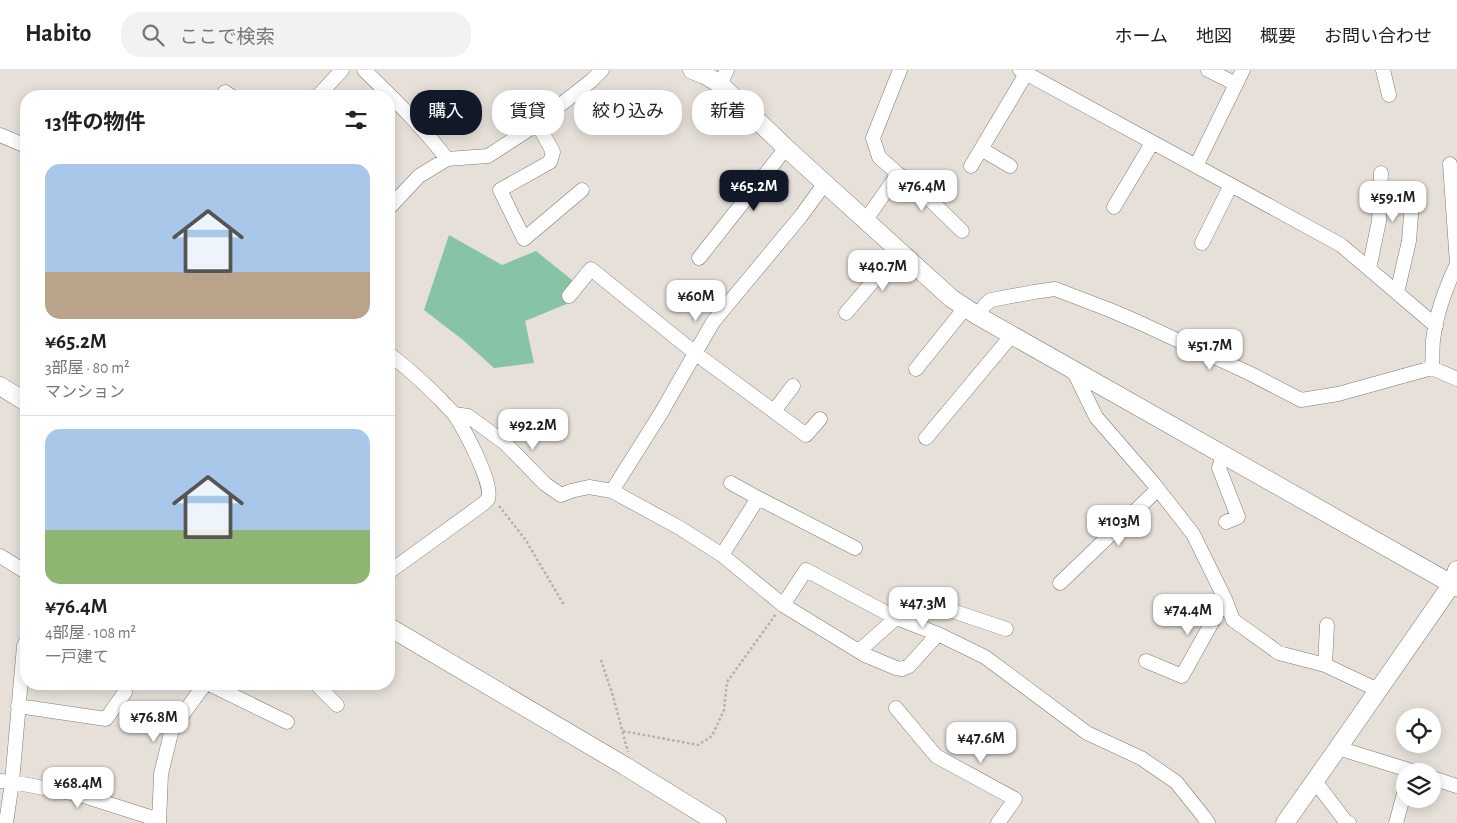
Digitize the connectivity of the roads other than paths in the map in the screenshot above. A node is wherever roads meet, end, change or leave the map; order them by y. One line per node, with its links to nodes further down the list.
1 (342, 70): 12 (street)
2 (364, 70): 13 (street)
3 (602, 70): 16 (street)
4 (692, 70): 10 (street)
5 (900, 70): 30 (street)
6 (1208, 70): 11 (street)
7 (1243, 70): 11 (street)
8 (1383, 70): 14 (street)
9 (1023, 72): 20 (street); 23 (street)
10 (723, 77): 22 (street)
11 (1236, 84): 28 (street)
12 (324, 90)
13 (385, 90)
14 (1389, 95)
15 (395, 100): 24 (street)
16 (564, 102)
17 (0, 134): 21 (street)
18 (519, 135): 24 (street)
19 (544, 135): 33 (street)
20 (1152, 142): 28 (street); 36 (street)
21 (20, 143)
22 (786, 148): 31 (street); 41 (street)
23 (981, 149): 26 (street); 27 (street)
24 (447, 159): 34 (street)
25 (1450, 164): 42 (street)
26 (971, 166)
27 (1010, 166)
28 (1196, 166): 32 (street)
29 (1381, 173): 43 (street)
30 (898, 174): 37 (street); 38 (street)
31 (824, 183): 37 (street); 50 (street)
32 (1231, 185): 39 (street); 43 (street)
33 (582, 190)
34 (395, 201)
35 (1412, 202): 44 (street)
36 (1114, 207)
37 (865, 221): 40 (street)
38 (962, 231)
39 (1202, 243)
40 (898, 252): 46 (street); 47 (street)
41 (699, 258)
42 (1457, 264): 48 (street)
43 (1369, 269): 44 (street)
44 (1397, 293): 48 (street)
45 (569, 296): 50 (street)
46 (972, 312): 49 (street); 52 (street); 53 (street)
47 (846, 313)
48 (1436, 326): 52 (street)
49 (1012, 335): 54 (street); 62 (street)
50 (695, 353): 59 (street); 66 (street)
51 (395, 358): 60 (street)
52 (1432, 368): 55 (street)
53 (916, 369)
54 (1073, 370): 63 (street); 65 (street)
55 (1457, 379)
56 (0, 386): 58 (street)
57 (793, 386): 59 (street)
58 (20, 398)
59 (774, 411): 61 (street)
60 (454, 414): 66 (street); 73 (street)
61 (820, 419)
62 (926, 438)
63 (1223, 455): 68 (street); 74 (street)
64 (732, 483): 67 (street)
65 (1158, 489): 75 (street); 76 (street)
66 (612, 491): 70 (street)
67 (758, 498): 69 (street); 70 (street)
68 (1226, 522)
69 (855, 548)
70 (722, 555): 77 (street)
71 (0, 556): 72 (street)
72 (20, 568)
73 (395, 568)
74 (1455, 580): 90 (street)
75 (1060, 584)
76 (1225, 599): 84 (street); 85 (street)
77 (783, 605): 78 (street); 83 (street)
78 (896, 618): 80 (street); 82 (street); 83 (street)
79 (1327, 626): 85 (street)
80 (1006, 629)
81 (395, 631): 105 (street)
82 (938, 634): 83 (street); 107 (street)
83 (859, 651)
84 (1146, 660)
85 (1325, 665): 90 (street)
86 (20, 686): 93 (street)
87 (202, 690): 103 (street)
88 (220, 690): 95 (street)
89 (322, 690): 92 (street)
90 (1378, 690): 96 (street)
91 (125, 692): 93 (street)
92 (337, 705)
93 (18, 706): 100 (street)
94 (896, 708): 106 (street)
95 (287, 722)
96 (1338, 748): 97 (street); 98 (street)
97 (1396, 766)
98 (1315, 781): 108 (street); 109 (street)
99 (1441, 781): 101 (street)
100 (6, 782): 103 (street); 104 (street)
101 (1457, 786)
102 (1400, 808): 110 (street)
103 (159, 822)
104 (6, 823)
105 (717, 823)
106 (998, 823)
107 (1208, 823)
108 (1284, 823)
109 (1349, 823)
110 (1396, 823)

